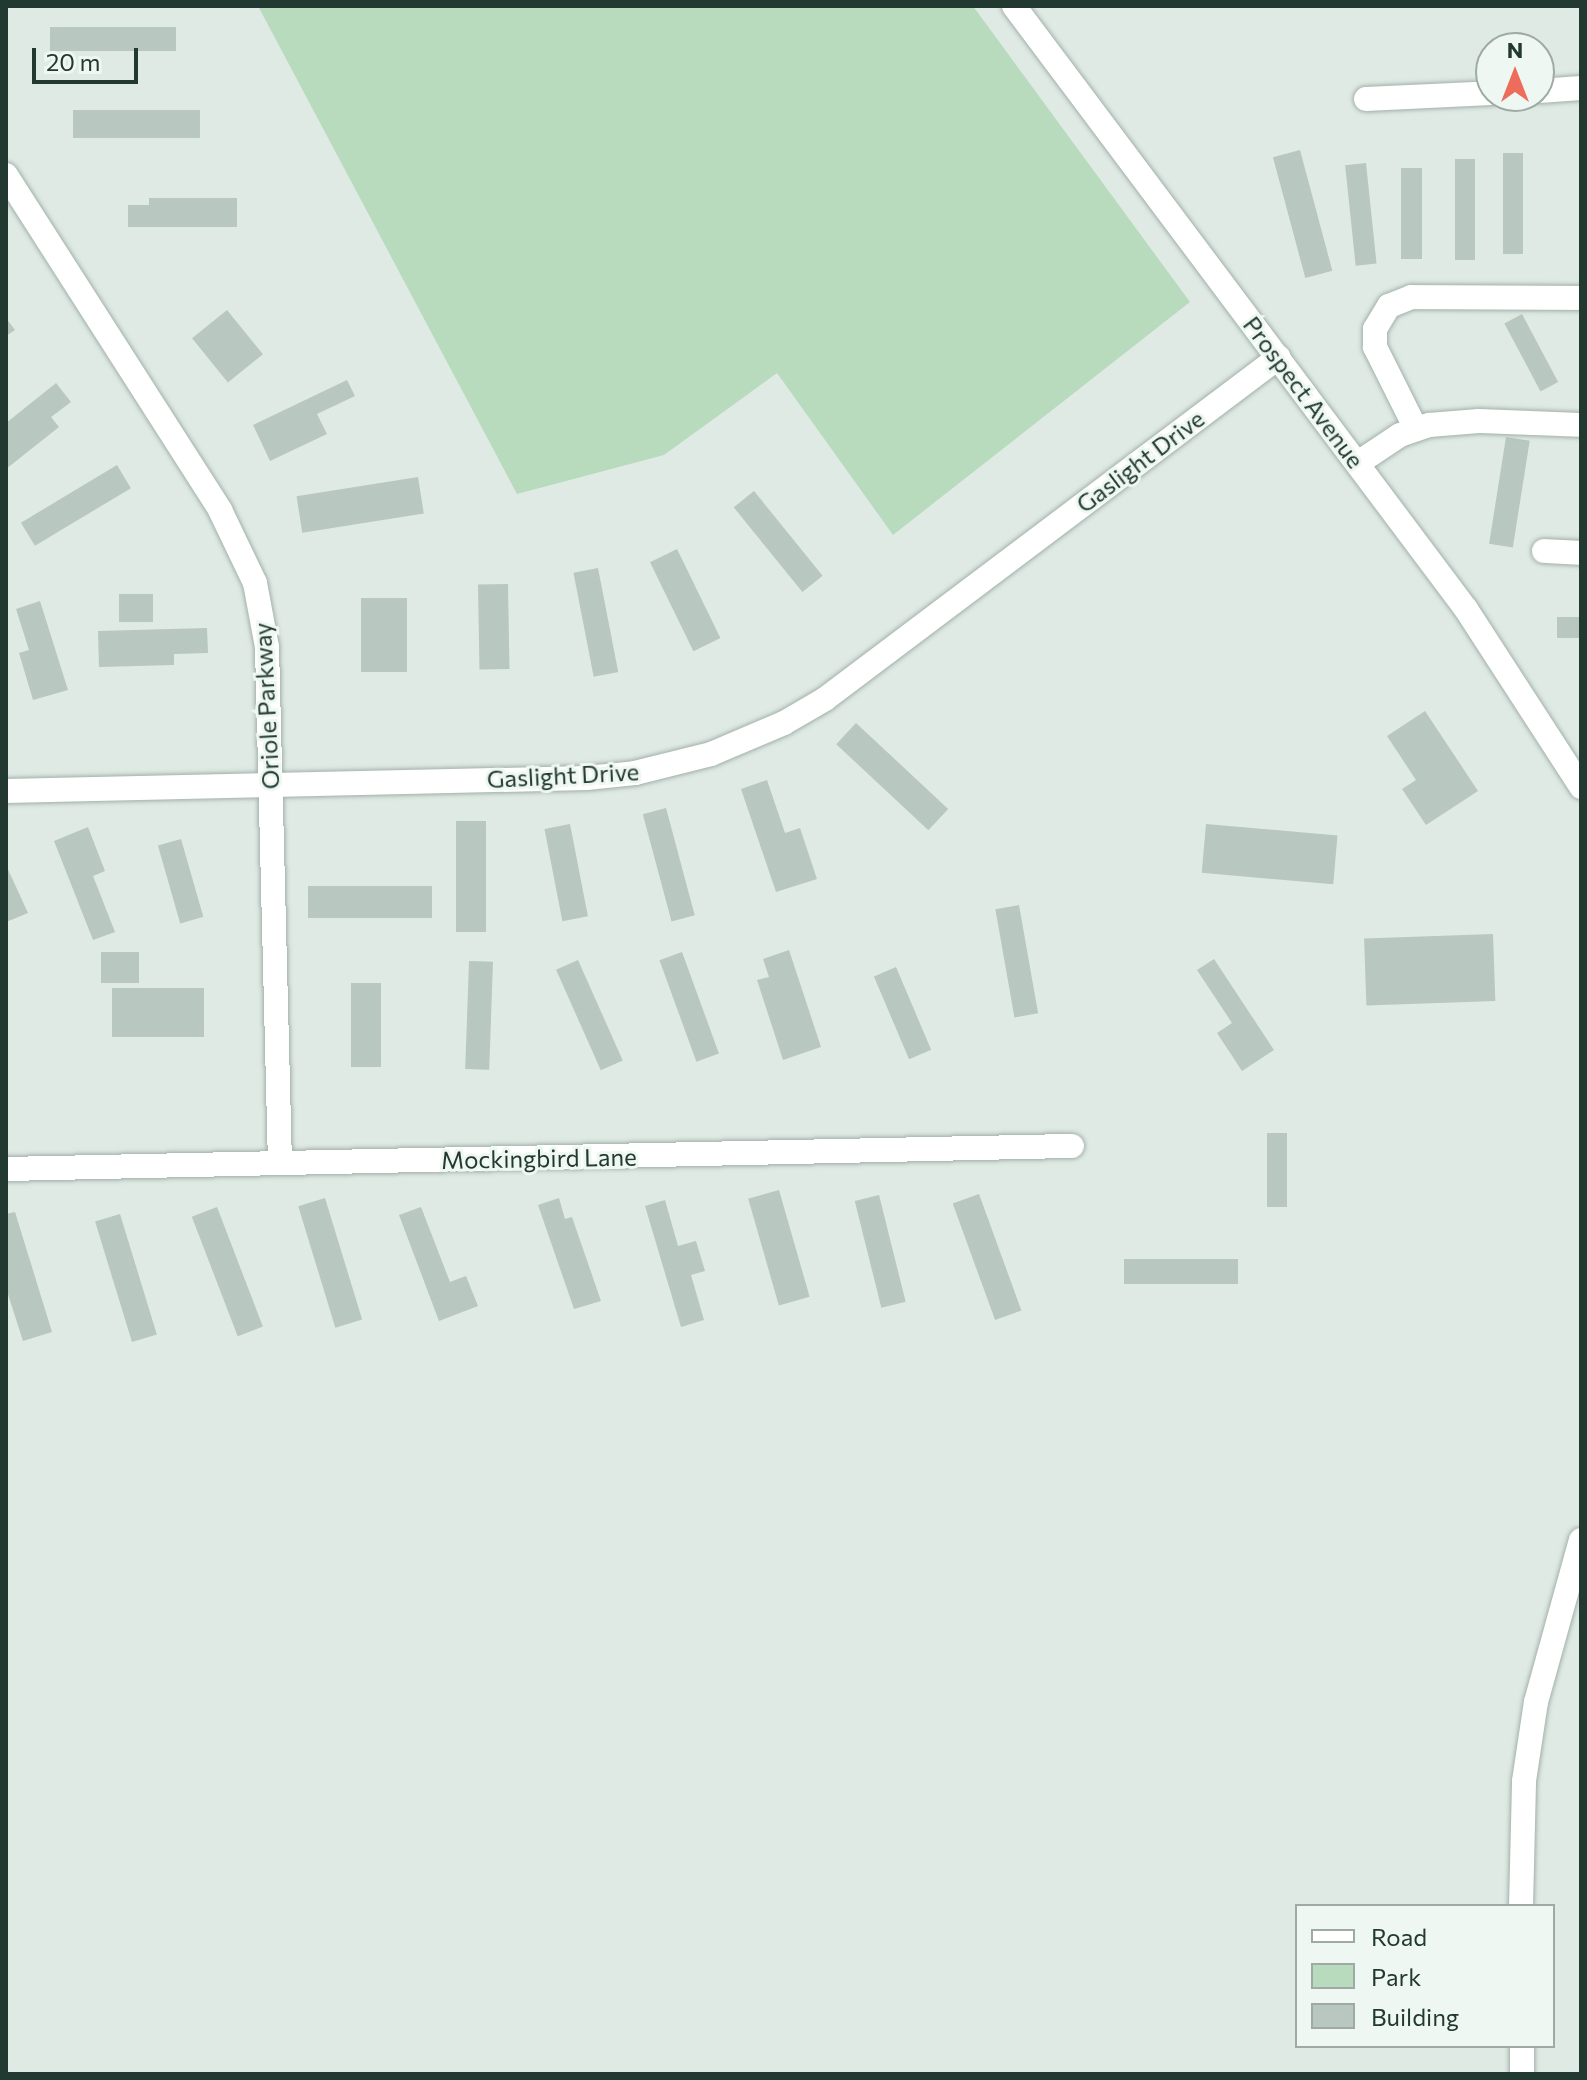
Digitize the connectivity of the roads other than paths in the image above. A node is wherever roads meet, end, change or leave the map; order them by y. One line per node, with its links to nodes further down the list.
1 (1014, 6): 8 (street, Prospect Avenue)
2 (1581, 88): 3 (street)
3 (1555, 90)
4 (1475, 94): 5 (street)
5 (1366, 99)
6 (6, 175): 14 (street, Oriole Parkway)
7 (1581, 298): 10 (street)
8 (1279, 357): 11 (street, Prospect Avenue); 14 (street, Gaslight Drive)
9 (1581, 425): 10 (street)
10 (1416, 429): 11 (street)
11 (1358, 463): 15 (street, Prospect Avenue)
12 (1544, 551): 13 (street)
13 (1581, 553)
14 (270, 785): 16 (street, Gaslight Drive); 18 (street, Oriole Parkway)
15 (1581, 787)
16 (6, 791)
17 (1072, 1146): 18 (street, Mockingbird Lane)
18 (280, 1163): 19 (street, Mockingbird Lane)
19 (6, 1169)
20 (1581, 1540): 21 (street)
21 (1521, 1904)
22 (1522, 2048): 23 (street)
23 (1522, 2074)

